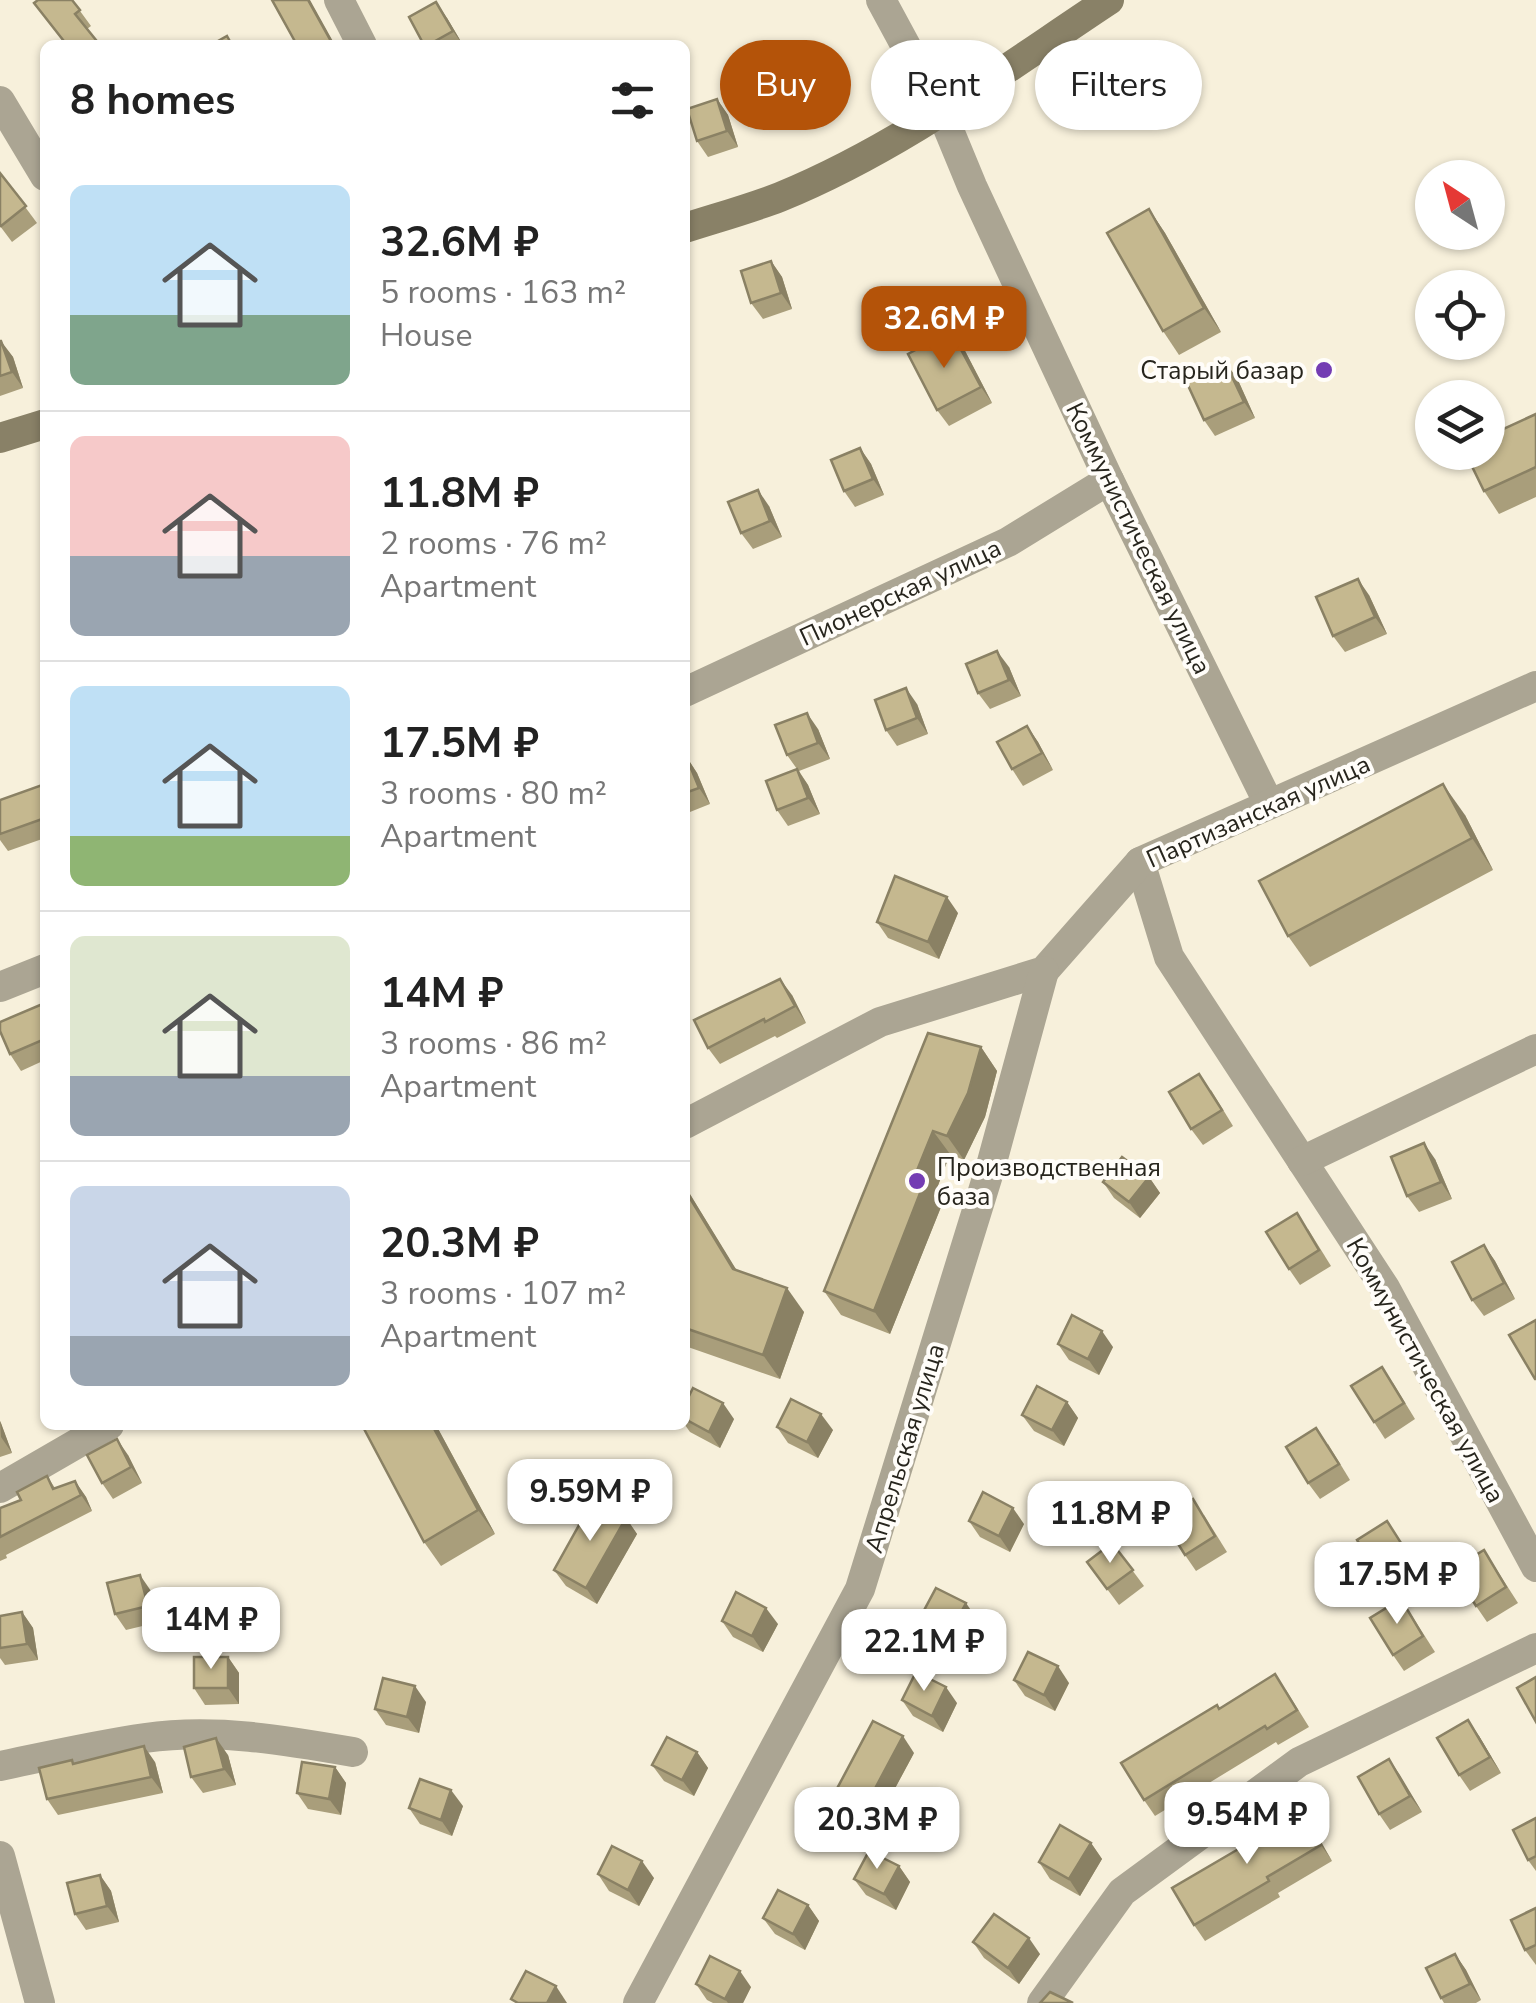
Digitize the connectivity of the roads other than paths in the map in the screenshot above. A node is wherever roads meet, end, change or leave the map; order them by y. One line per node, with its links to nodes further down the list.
1 (339, 0): 4 (street)
2 (881, 0): 5 (street, Коммунистическая улица)
3 (1109, 0): 6 (street)
4 (359, 40)
5 (903, 40)
6 (1015, 62)
7 (0, 101): 10 (street)
8 (909, 130): 11 (street)
9 (949, 130): 14 (street, Коммунистическая улица)
10 (40, 168)
11 (690, 226)
12 (40, 426): 13 (street)
13 (0, 438)
14 (1109, 480): 16 (street, Пионерская улица); 17 (street, Коммунистическая улица)
15 (1536, 686): 17 (street, Партизанская улица)
16 (690, 690)
17 (1269, 804): 18 (street, Партизанская улица)
18 (1140, 862): 20 (street, Партизанская улица); 24 (street, Коммунистическая улица)
19 (40, 971): 21 (street)
20 (1044, 971): 23 (street); 33 (street, Апрельская улица)
21 (0, 988)
22 (1536, 1049): 24 (street)
23 (690, 1121)
24 (1302, 1160): 27 (street, Коммунистическая улица)
25 (99, 1430): 26 (street)
26 (0, 1488)
27 (1536, 1567)
28 (1536, 1648): 34 (street)
29 (353, 1752): 30 (street)
30 (0, 1766)
31 (0, 1856): 32 (street)
32 (40, 2003)
33 (638, 2003)
34 (1042, 2003)

